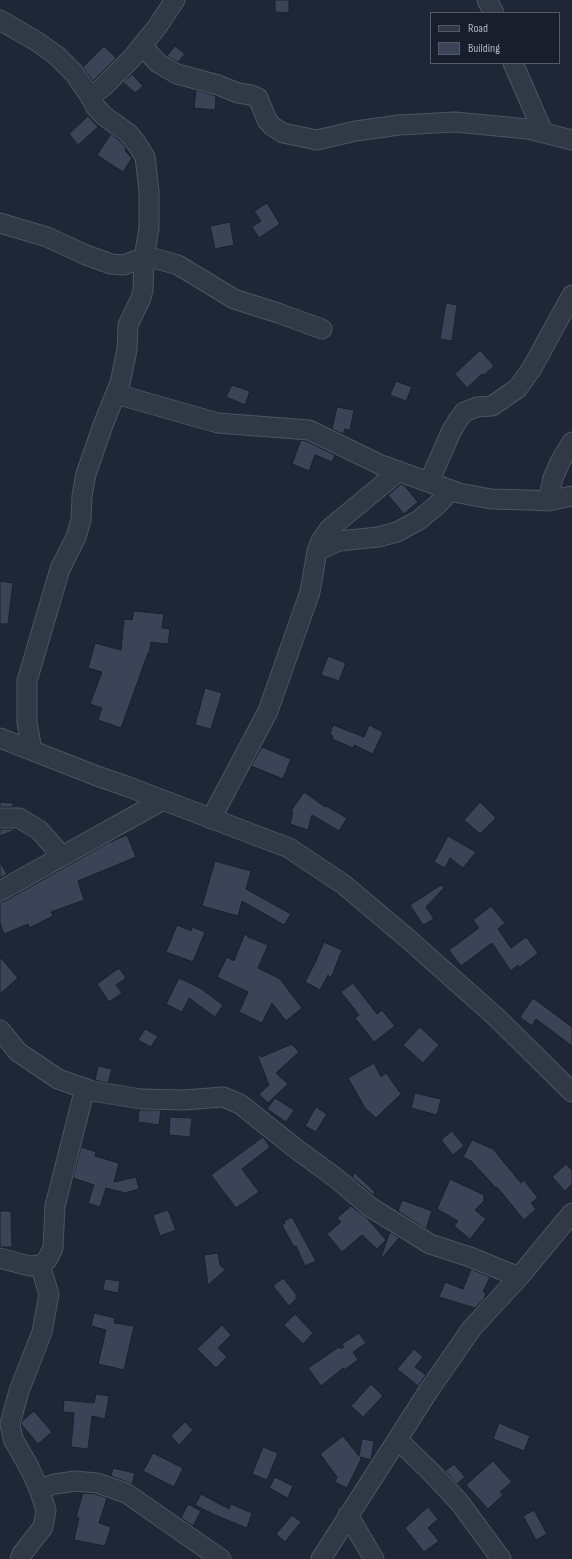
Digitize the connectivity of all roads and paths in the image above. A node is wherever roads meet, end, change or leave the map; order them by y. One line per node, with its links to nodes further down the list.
1 (175, 0): 5 (street)
2 (487, 0): 3 (street)
3 (493, 12)
4 (0, 20): 7 (street)
5 (142, 46): 7 (street); 8 (street)
6 (513, 64): 8 (street)
7 (90, 97): 11 (street)
8 (543, 132): 9 (street)
9 (572, 140)
10 (0, 223): 11 (street)
11 (144, 258): 13 (street); 14 (street)
12 (572, 295): 17 (street)
13 (322, 330)
14 (116, 394): 16 (street); 23 (street)
15 (572, 442): 20 (street)
16 (399, 471): 17 (street); 21 (street)
17 (429, 482): 18 (street)
18 (451, 490): 20 (street); 21 (street)
19 (572, 496): 20 (street)
20 (548, 501)
21 (317, 551): 26 (street)
22 (0, 738): 23 (street)
23 (32, 750): 24 (street)
24 (163, 800): 26 (street); 27 (street)
25 (0, 818): 27 (street)
26 (211, 819): 31 (street)
27 (62, 856): 28 (street)
28 (0, 891)
29 (0, 1030): 30 (street)
30 (85, 1088): 34 (street); 35 (street)
31 (572, 1092)
32 (572, 1213): 35 (street)
33 (0, 1258): 34 (street)
34 (40, 1265): 37 (street)
35 (519, 1277): 36 (street)
36 (398, 1440): 38 (street); 43 (street)
37 (39, 1489): 39 (street); 40 (street)
38 (348, 1515): 41 (street); 42 (street)
39 (20, 1559)
40 (221, 1559)
41 (321, 1559)
42 (374, 1559)
43 (501, 1559)

